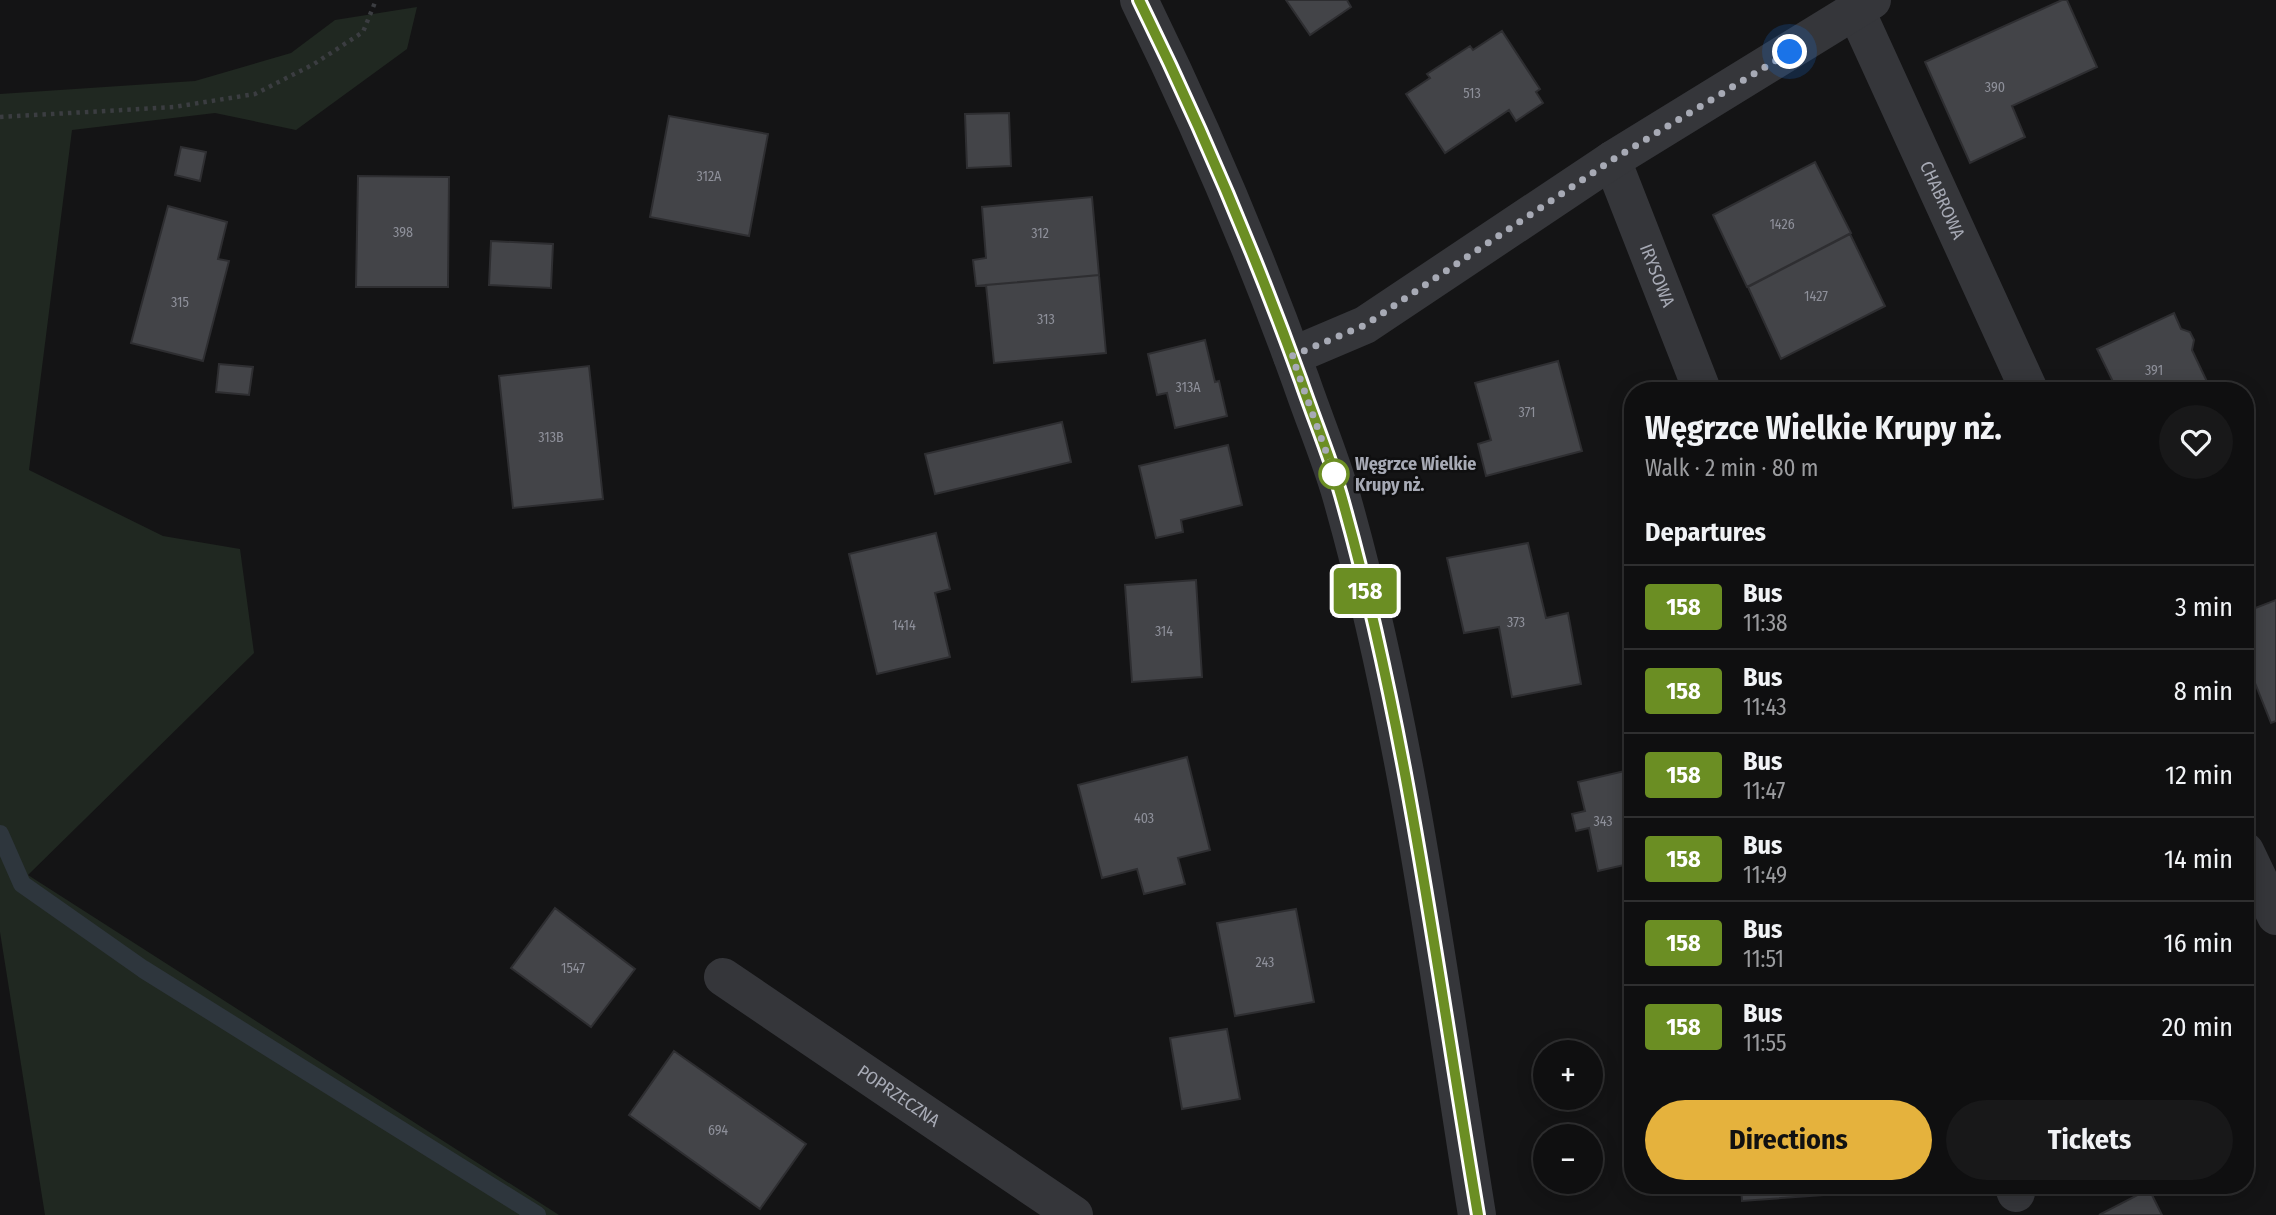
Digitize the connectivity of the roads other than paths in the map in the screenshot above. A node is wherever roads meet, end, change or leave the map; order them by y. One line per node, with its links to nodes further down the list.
1 (1139, 0): 4 (street)
2 (1864, 6): 3 (street); 6 (street, CHABROWA)
3 (1612, 160): 4 (street); 5 (street, IRYSOWA)
4 (1292, 356): 11 (street)
5 (1699, 382)
6 (2026, 382)
7 (2254, 870): 8 (street)
8 (2276, 916)
9 (723, 977): 10 (street, POPRZECZNA)
10 (1074, 1215)
11 (1478, 1215)

